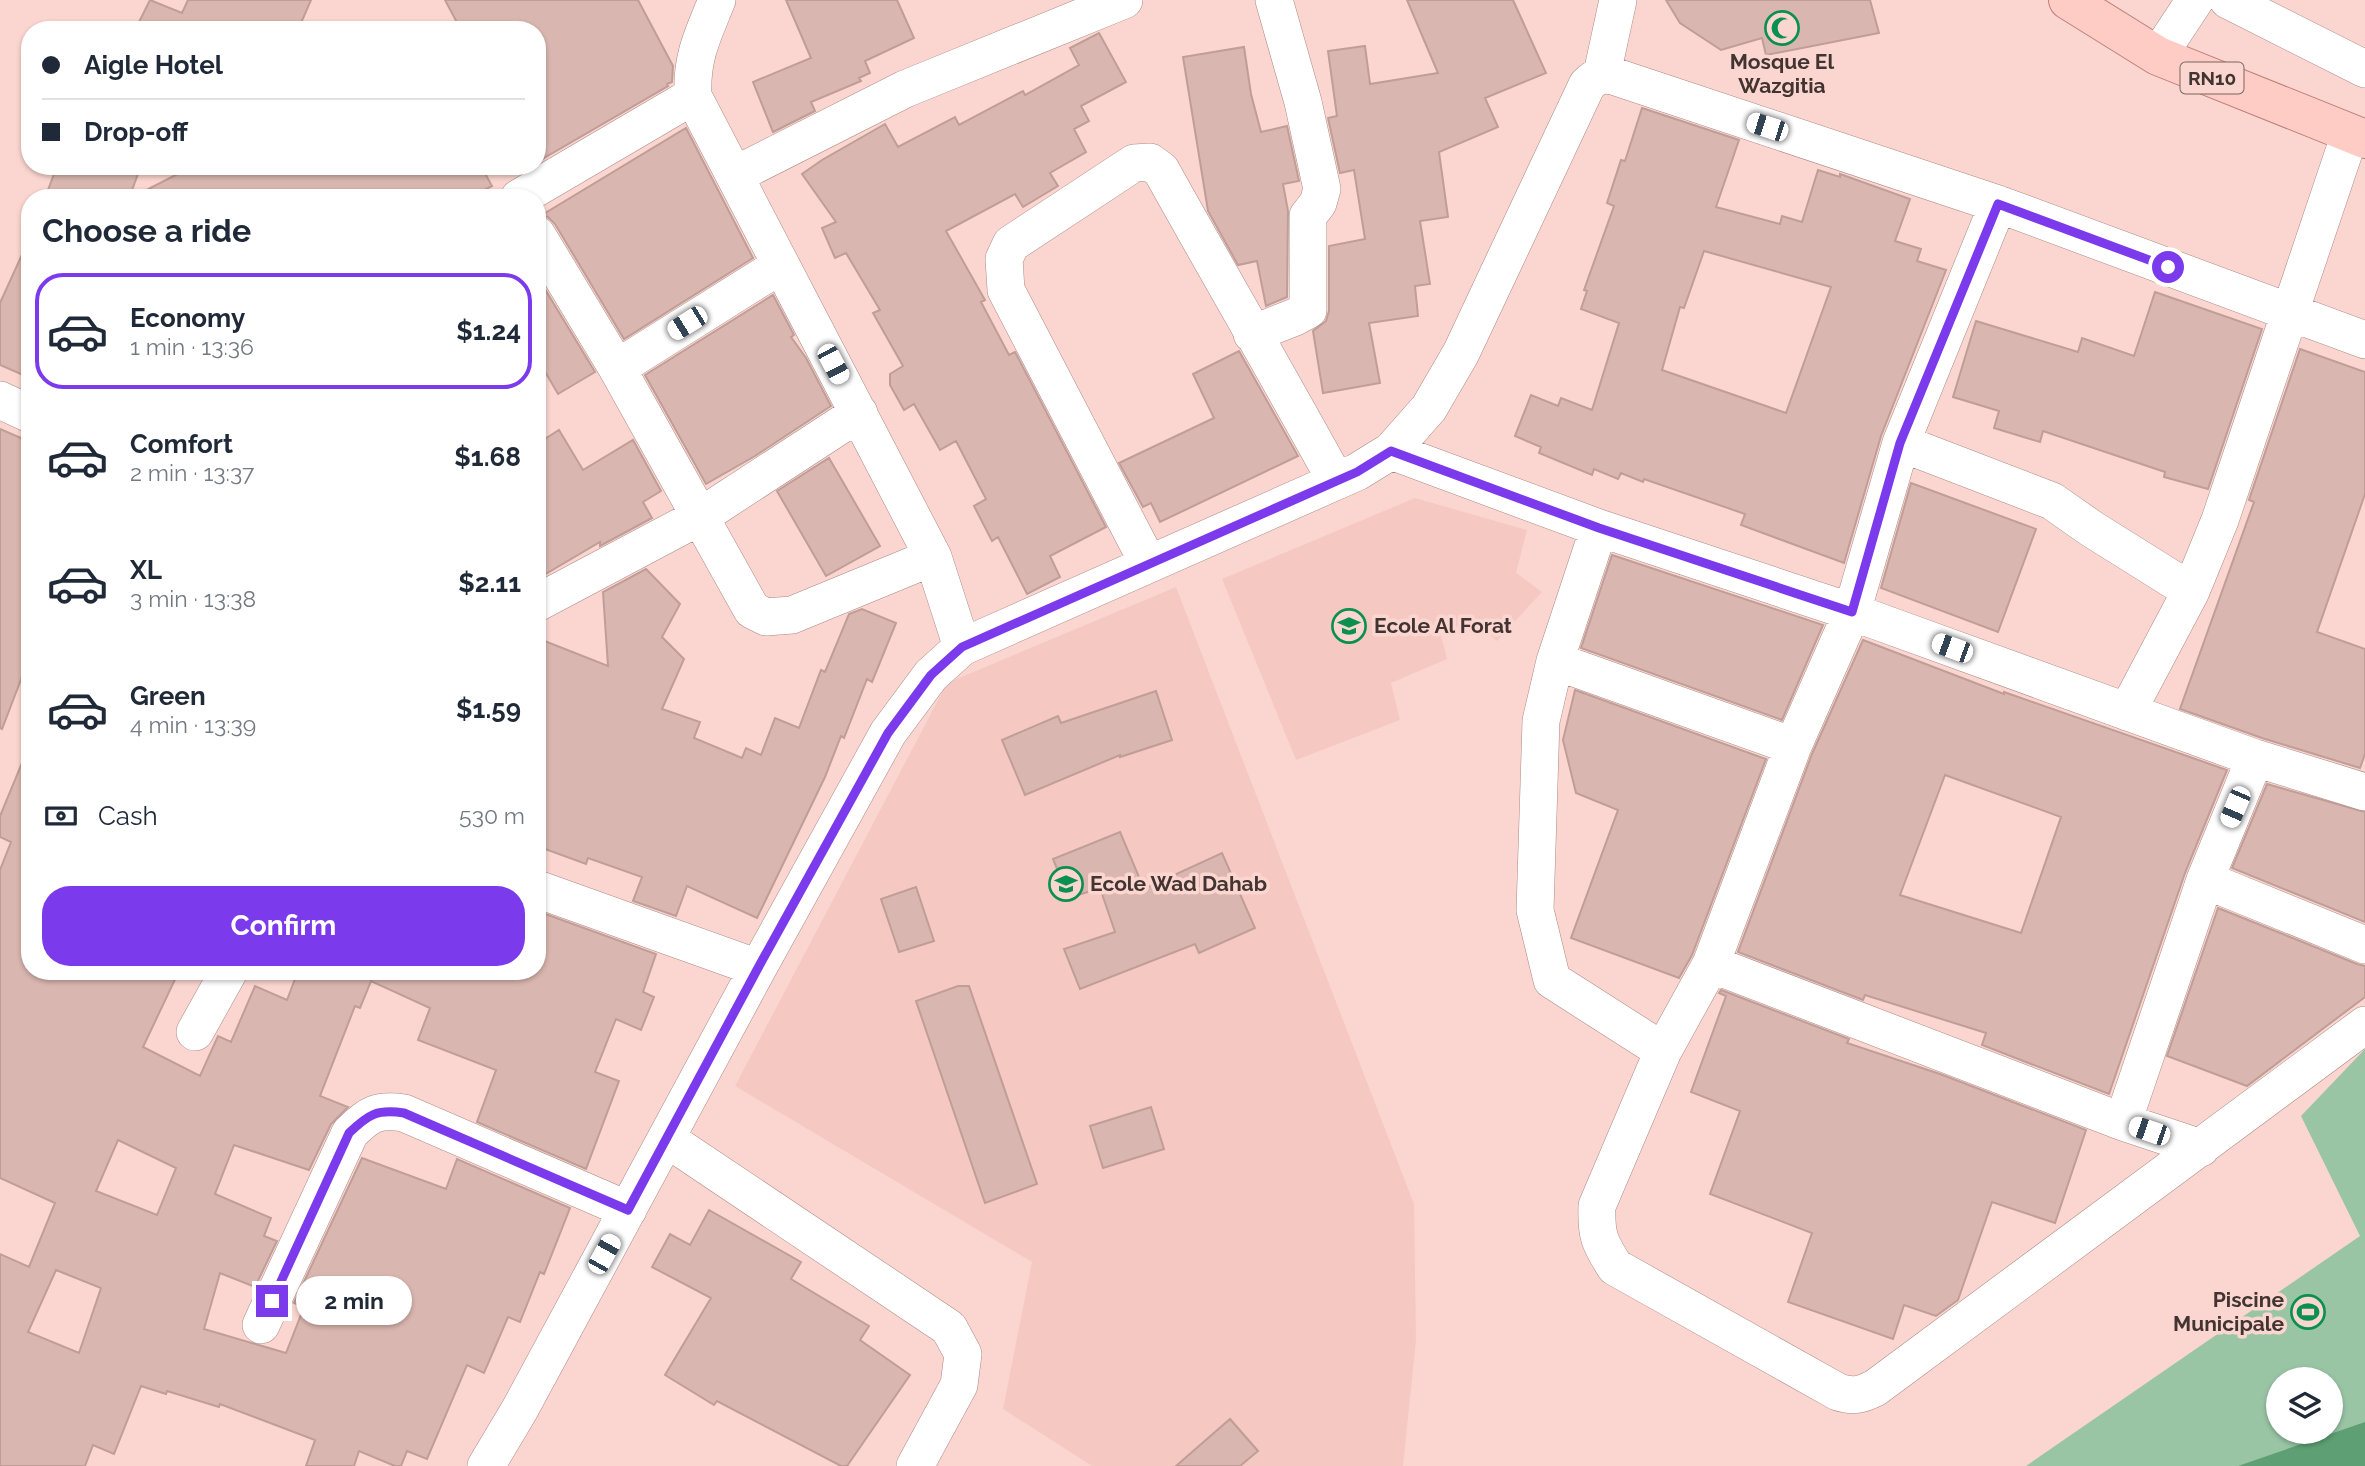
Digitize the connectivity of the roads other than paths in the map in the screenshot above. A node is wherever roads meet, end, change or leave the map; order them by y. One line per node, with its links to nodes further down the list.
1 (717, 0): 11 (street)
2 (1124, 0): 13 (street)
3 (1274, 0): 19 (street)
4 (1618, 0): 10 (street)
5 (2067, 0): 8 (main road, RN10)
6 (2195, 0): 8 (street)
7 (2228, 0): 9 (street)
8 (2158, 55): 12 (main road, RN10)
9 (2365, 69)
10 (1602, 74): 15 (street); 26 (street)
11 (693, 96): 13 (street); 14 (street)
12 (2357, 136): 18 (street)
13 (734, 175): 17 (street)
14 (534, 189)
15 (1998, 204): 18 (street); 25 (street)
16 (546, 250): 21 (street)
17 (781, 265): 21 (street); 24 (street)
18 (2290, 312): 20 (street); 32 (street)
19 (1252, 334): 27 (street); 31 (street)
20 (2365, 340)
21 (617, 368): 28 (street)
22 (0, 400): 23 (street)
23 (21, 410)
24 (859, 413): 28 (street); 30 (street)
25 (1900, 443): 32 (street); 34 (street)
26 (1391, 451): 27 (street); 29 (street)
27 (1336, 481): 31 (street)
28 (701, 516): 30 (street); 33 (street)
29 (1599, 528): 34 (street); 36 (street)
30 (933, 557): 35 (street)
31 (1148, 563): 35 (street)
32 (2191, 591): 37 (street)
33 (546, 598)
34 (1852, 612): 37 (street); 38 (street)
35 (962, 647): 45 (street)
36 (1555, 661): 38 (street); 49 (street)
37 (2127, 712): 39 (street)
38 (1793, 746): 44 (street)
39 (2255, 758): 40 (street); 41 (street)
40 (2365, 792)
41 (2205, 880): 43 (street); 50 (street)
42 (546, 892): 45 (street)
43 (2365, 945)
44 (1711, 964): 49 (street); 50 (street)
45 (758, 968): 51 (street)
46 (224, 980): 48 (street)
47 (2365, 1025): 52 (street)
48 (195, 1032)
49 (1663, 1051): 52 (street)
50 (2123, 1122): 52 (street)
51 (667, 1139): 53 (street); 56 (street)
52 (2201, 1149)
53 (628, 1210): 54 (street); 55 (street)
54 (261, 1325)
55 (486, 1466)
56 (915, 1466)

